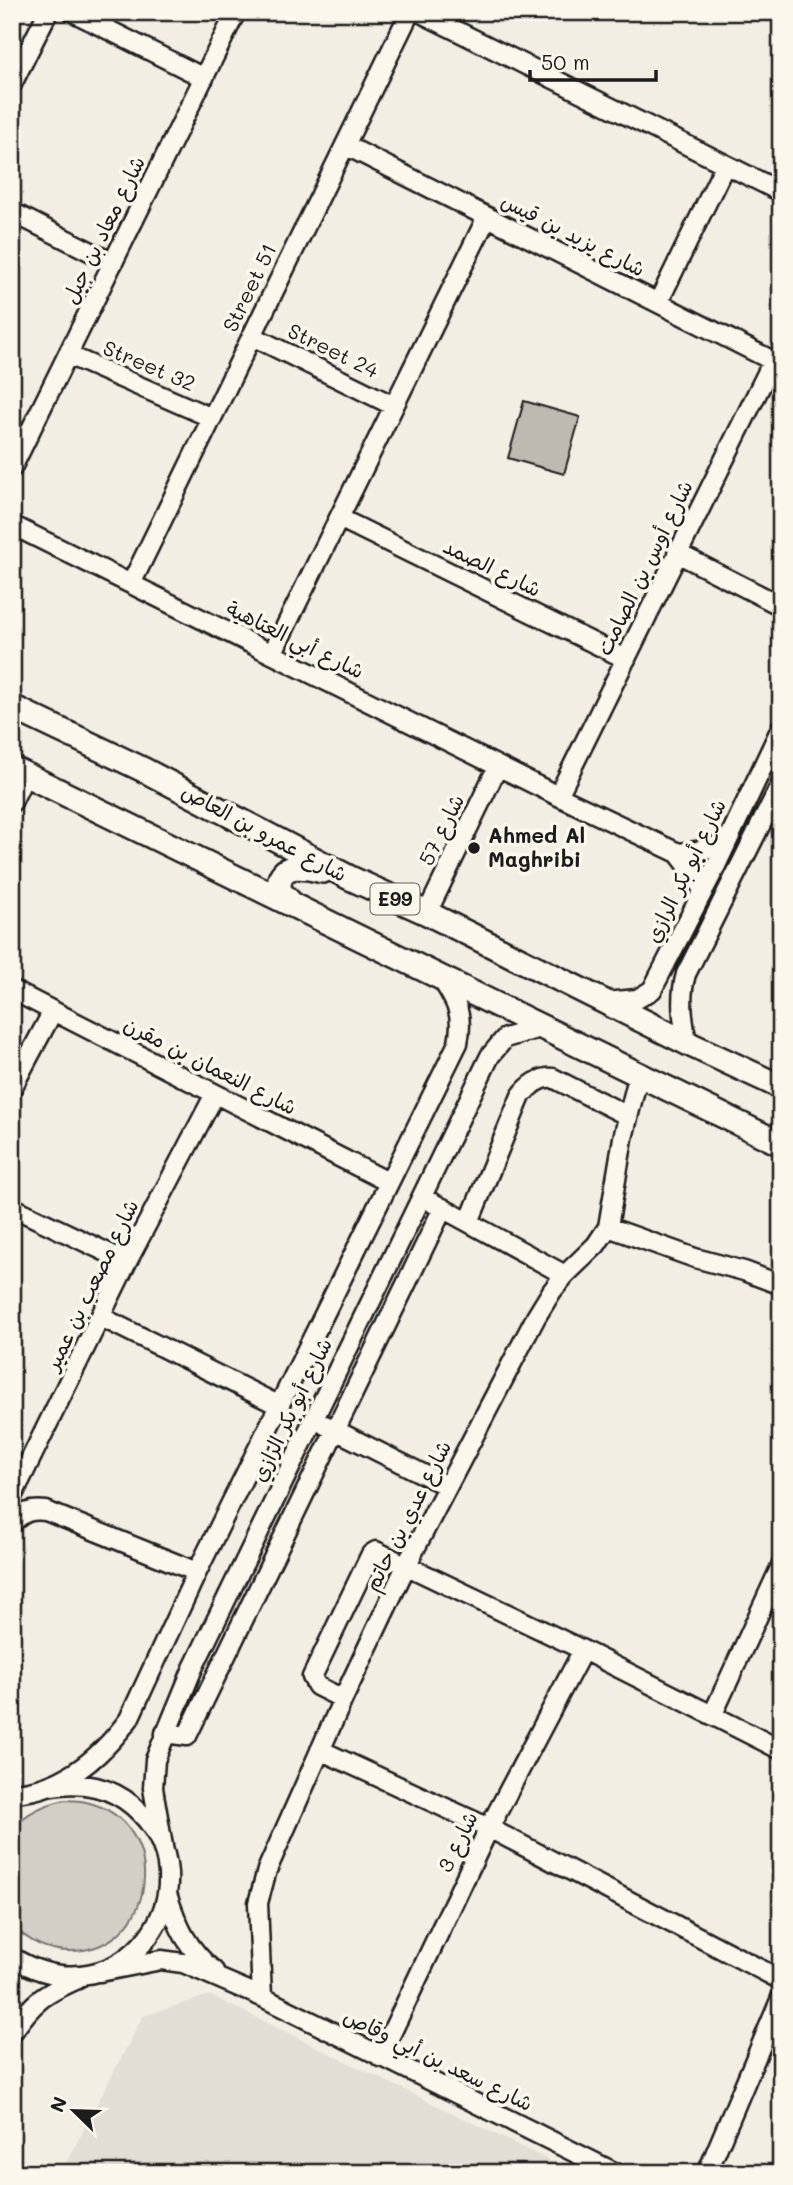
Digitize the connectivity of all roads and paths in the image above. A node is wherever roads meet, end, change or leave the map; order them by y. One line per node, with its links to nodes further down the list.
1 (48, 12): 7 (street)
2 (73, 12): 6 (street)
3 (236, 12): 6 (street, شارع معاد بن جبل)
4 (410, 12): 8 (street, Street 51)
5 (419, 12): 9 (street)
6 (204, 78): 13 (street, شارع معاد بن جبل)
7 (12, 85)
8 (345, 145): 12 (street, شارع يزيد بن قيس); 15 (street, Street 51)
9 (725, 165): 10 (street); 14 (street)
10 (781, 192)
11 (12, 212): 13 (street)
12 (487, 217): 14 (street, شارع يزيد بن قيس); 18 (street)
13 (113, 263): 16 (street, شارع معاد بن جبل)
14 (658, 303): 17 (street, شارع يزيد بن قيس)
15 (252, 336): 18 (street, Street 24); 19 (street, Street 51)
16 (68, 355): 19 (street, Street 32); 20 (street, شارع معاد بن جبل)
17 (777, 363): 23 (street, شارع أوس بن الصامت)
18 (394, 406): 21 (street)
19 (212, 418): 24 (street, Street 51)
20 (12, 468)
21 (339, 518): 26 (street); 27 (street, شارع الصمد)
22 (12, 525): 24 (street, شارع أبي العتاهية)
23 (677, 553): 25 (street); 27 (street, شارع أوس بن الصامت)
24 (131, 584): 26 (street, شارع أبي العتاهية)
25 (781, 606)
26 (272, 654): 30 (street, شارع أبي العتاهية)
27 (626, 659): 33 (street, شارع أوس بن الصامت)
28 (12, 707): 37 (main road, شارع عمرو بن العاص / E99)
29 (781, 729): 35 (street, شارع أبو بكر الرازي)
30 (498, 766): 33 (street, شارع أبي العتاهية); 40 (street, شارع 57)
31 (19, 771): 34 (street); 39 (main road, E99)
32 (781, 785): 46 (street)
33 (558, 796): 36 (street, شارع أبي العتاهية)
34 (12, 802)
35 (725, 844): 36 (street); 38 (street, شارع أبو بكر الرازي)
36 (678, 853): 38 (street)
37 (349, 878): 39 (main road); 40 (main road, شارع عمرو بن العاص / E99)
38 (703, 891): 43 (street, شارع أبو بكر الرازي)
39 (298, 909): 41 (main road, E99)
40 (427, 914): 43 (main road, شارع عمرو بن العاص / E99)
41 (439, 976): 45 (main road, E99); 53 (street, شارع أبو بكر الرازي)
42 (12, 990): 44 (street, شارع النعمان بن مقرن)
43 (606, 1002): 46 (main road, شارع عمرو بن العاص / E99)
44 (53, 1011): 49 (street); 50 (street, شارع النعمان بن مقرن)
45 (544, 1027): 47 (main road, E99); 54 (street, شارع أبو بكر الرازي)
46 (687, 1043): 48 (main road, شارع عمرو بن العاص / E99)
47 (639, 1073): 51 (street, شارع عدي بن حاتم); 52 (main road, E99)
48 (781, 1087)
49 (12, 1088)
50 (215, 1094): 53 (street, شارع النعمان بن مقرن); 59 (street, شارع مصعب بن عمير)
51 (628, 1116): 57 (street); 58 (street, شارع عدي بن حاتم)
52 (781, 1144)
53 (388, 1182): 63 (street, شارع أبو بكر الرازي)
54 (421, 1195): 56 (street); 64 (street, شارع أبو بكر الرازي)
55 (12, 1207): 59 (street)
56 (443, 1208): 57 (street); 65 (street)
57 (469, 1222): 60 (street)
58 (608, 1227): 60 (street, شارع عدي بن حاتم); 61 (street)
59 (127, 1262): 62 (street, شارع مصعب بن عمير)
60 (565, 1275): 66 (street, شارع عدي بن حاتم)
61 (781, 1285)
62 (101, 1318): 63 (street); 67 (street, شارع مصعب بن عمير)
63 (280, 1406): 71 (street, شارع أبو بكر الرازي)
64 (313, 1419): 65 (street); 75 (street, شارع أبو بكر الرازي)
65 (336, 1430): 66 (street); 75 (street)
66 (447, 1486): 69 (street, شارع عدي بن حاتم)
67 (12, 1497)
68 (12, 1523): 71 (street)
69 (407, 1564): 72 (street); 73 (street, شارع عدي بن حاتم); 73 (street)
70 (781, 1566): 74 (street)
71 (198, 1572): 78 (street, شارع أبو بكر الرازي)
72 (583, 1650): 74 (street); 81 (street, شارع 3)
73 (343, 1699): 76 (street, شارع عدي بن حاتم)
74 (713, 1714): 77 (street)
75 (165, 1733): 82 (street, شارع أبو بكر الرازي)
76 (320, 1750): 81 (street); 88 (street, شارع عدي بن حاتم)
77 (781, 1750)
78 (45, 1787): 79 (street); 80 (street, شارع أبو بكر الرازي); 82 (street)
79 (12, 1793)
80 (12, 1804)
81 (489, 1828): 86 (street); 91 (street, شارع 3)
82 (164, 1852): 83 (street, شارع أبو بكر الرازي)
83 (167, 1895): 85 (street); 87 (street, شارع سعد بن أبي وقاص)
84 (12, 1956): 85 (street)
85 (94, 1974): 87 (street, شارع سعد بن أبي وقاص); 90 (street)
86 (781, 1980)
87 (240, 1989): 88 (street, شارع سعد بن أبي وقاص)
88 (262, 1997): 91 (street, شارع سعد بن أبي وقاص)
89 (781, 1999): 93 (street)
90 (12, 2033)
91 (380, 2057): 92 (street, شارع سعد بن أبي وقاص)
92 (616, 2173)
93 (707, 2173)

